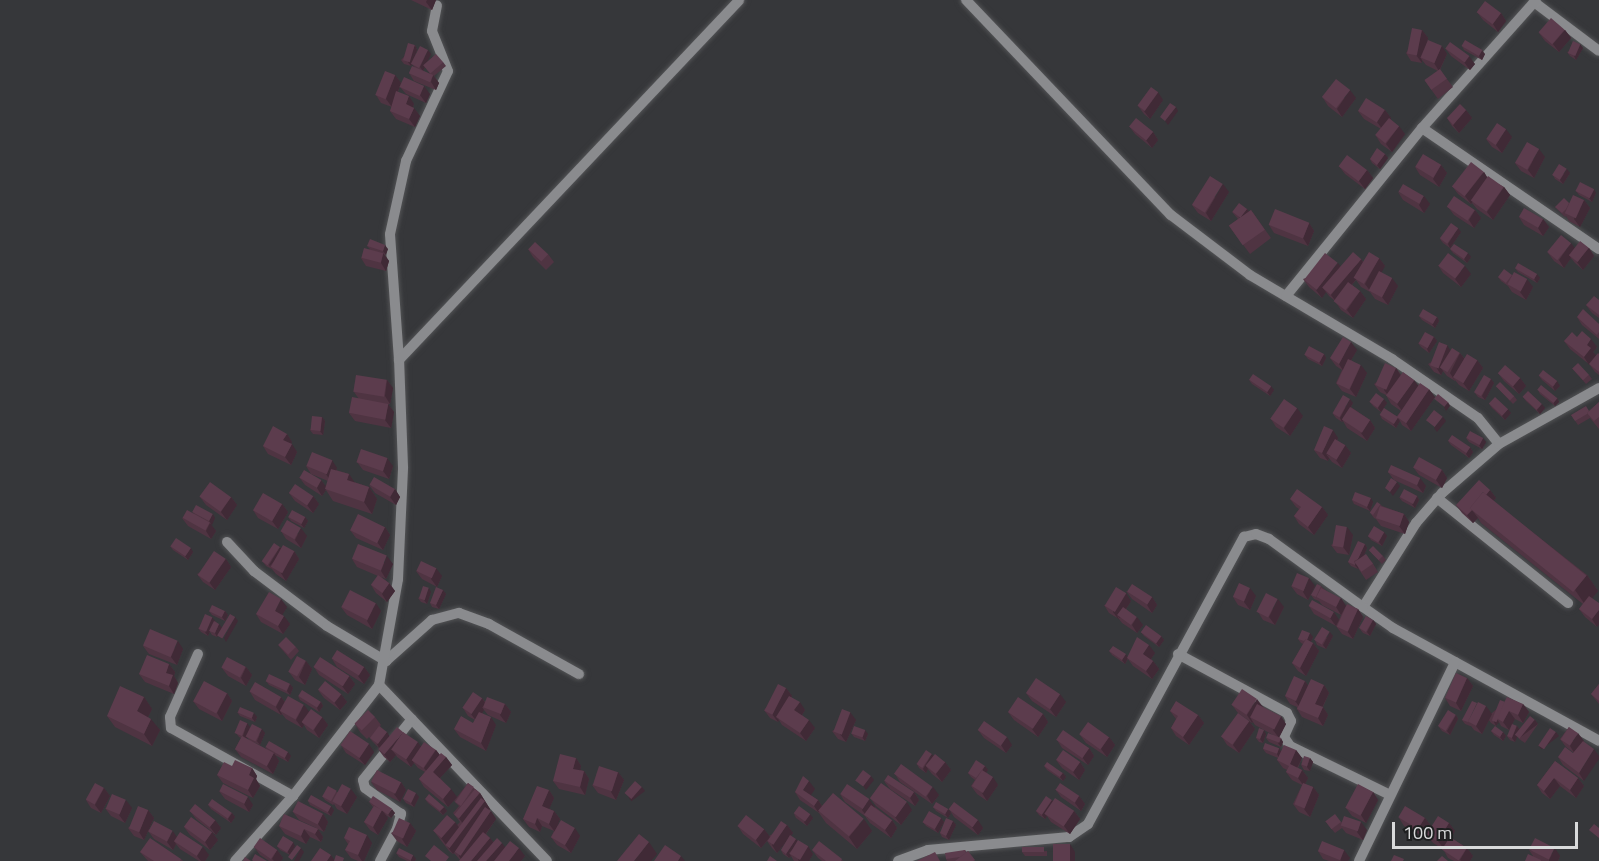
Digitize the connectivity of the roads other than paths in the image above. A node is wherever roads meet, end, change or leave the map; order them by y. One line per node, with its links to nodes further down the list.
1 (739, 0): 9 (street)
2 (966, 0): 8 (street)
3 (1535, 1): 5 (street); 6 (street)
4 (437, 4): 9 (street)
5 (1599, 51)
6 (1422, 128): 7 (street); 8 (street)
7 (1599, 249)
8 (1286, 296): 11 (street)
9 (399, 360): 18 (street)
10 (1599, 388): 11 (street)
11 (1499, 444): 12 (street)
12 (1437, 498): 14 (street); 15 (street)
13 (227, 542): 18 (street)
14 (1568, 603)
15 (1364, 607): 17 (street); 19 (street)
16 (198, 654): 25 (street)
17 (1178, 654): 24 (street); 29 (street)
18 (386, 661): 20 (street); 21 (street)
19 (1455, 662): 23 (street); 24 (street)
20 (579, 674)
21 (379, 685): 22 (street); 25 (street)
22 (412, 719): 27 (street); 28 (street)
23 (1599, 741)
24 (1390, 795): 30 (street)
25 (293, 796): 26 (street)
26 (235, 861)
27 (380, 861)
28 (547, 861)
29 (898, 861)
30 (1359, 861)

